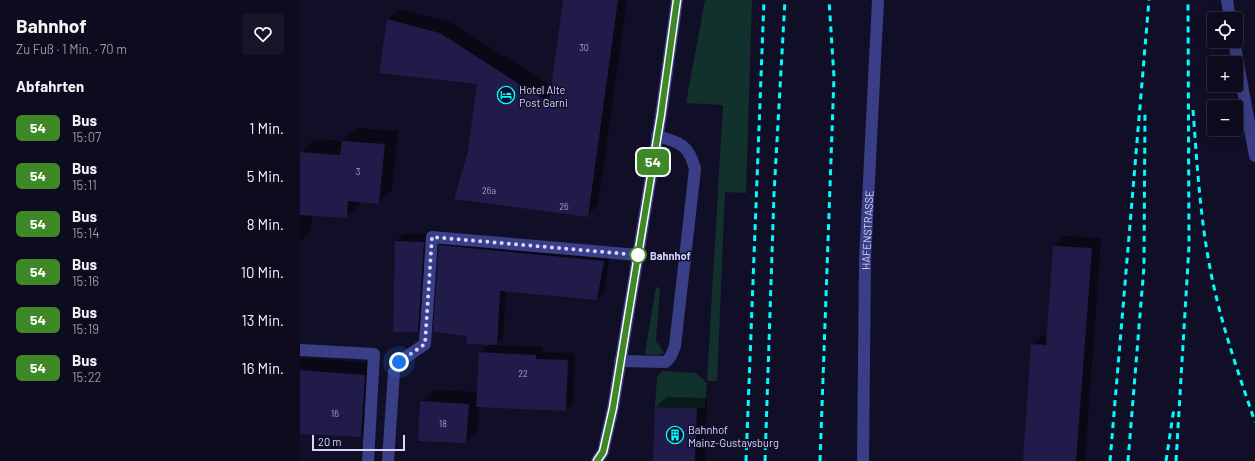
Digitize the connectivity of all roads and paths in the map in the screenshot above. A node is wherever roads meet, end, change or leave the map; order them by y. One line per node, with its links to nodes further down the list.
1 (677, 0): 6 (street)
2 (878, 0): 14 (street, HAFENSTRASSE)
3 (1227, 0): 4 (street)
4 (1229, 12)
5 (1235, 48): 7 (street)
6 (657, 136): 8 (street); 10 (street)
7 (1255, 156)
8 (638, 255): 10 (street); 12 (street)
9 (300, 350): 11 (street)
10 (620, 361): 13 (street)
11 (368, 461)
12 (388, 461)
13 (597, 461)
14 (863, 461)

